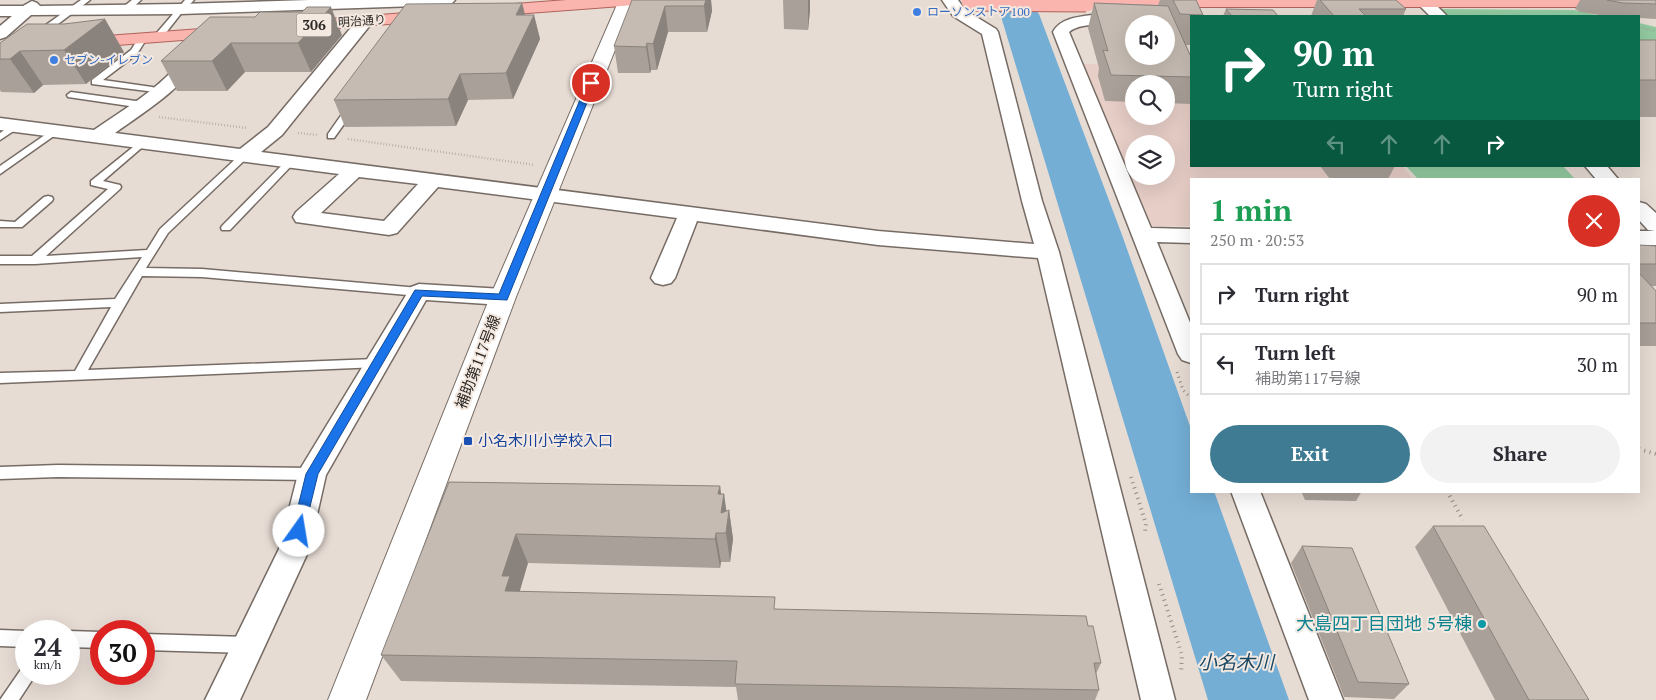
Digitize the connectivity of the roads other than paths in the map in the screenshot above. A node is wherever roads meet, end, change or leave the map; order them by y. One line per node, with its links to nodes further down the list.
1 (39, 0): 19 (street)
2 (86, 0): 17 (lane)
3 (421, 0): 7 (street); 15 (street)
4 (627, 0): 5 (main road); 14 (main road); 48 (street, 補助第117号線)
5 (635, 0)
6 (962, 0): 8 (main road, bridge); 59 (street)
7 (394, 1): 11 (street)
8 (1120, 1): 9 (main road); 55 (street)
9 (1420, 1): 10 (main road); 21 (street)
10 (1656, 2)
11 (280, 3): 16 (street)
12 (131, 5): 13 (street); 17 (street)
13 (185, 5): 16 (street); 28 (lane)
14 (499, 5): 20 (main road)
15 (452, 7): 22 (main road, 明治通り / 306)
16 (212, 8): 27 (street)
17 (71, 10): 19 (street); 29 (lane)
18 (0, 11): 19 (street)
19 (26, 11): 26 (street)
20 (474, 12)
21 (1438, 15)
22 (365, 21): 23 (main road, 明治通り / 306); 41 (street)
23 (280, 28)
24 (242, 31): 25 (main road)
25 (213, 33): 27 (main road); 35 (street)
26 (0, 34)
27 (193, 34): 28 (main road)
28 (151, 37): 29 (main road); 30 (lane)
29 (31, 42)
30 (121, 86): 31 (lane); 34 (lane)
31 (152, 90)
32 (71, 95): 34 (lane)
33 (358, 97): 38 (lane)
34 (99, 99): 35 (lane)
35 (143, 106): 39 (street)
36 (5, 129): 37 (street)
37 (55, 131): 39 (street); 45 (lane)
38 (332, 136)
39 (97, 137): 40 (street)
40 (143, 142): 41 (street); 62 (lane)
41 (245, 155): 42 (street); 60 (lane)
42 (291, 161): 44 (street); 54 (lane)
43 (1596, 167): 46 (street)
44 (356, 169): 47 (street); 47 (street)
45 (0, 171)
46 (1607, 178)
47 (434, 179): 48 (street)
48 (545, 195): 51 (street); 66 (street, 補助第117号線)
49 (48, 198): 52 (lane)
50 (1640, 209): 53 (street)
51 (689, 214): 59 (street); 64 (street)
52 (0, 224)
53 (1656, 225)
54 (226, 228)
55 (1145, 235): 56 (street); 69 (street)
56 (1190, 236)
57 (1640, 238): 58 (street)
58 (1656, 238)
59 (1048, 252): 84 (street)
60 (149, 253): 62 (lane); 63 (lane)
61 (0, 260): 62 (lane)
62 (35, 260)
63 (138, 272): 65 (lane); 67 (lane)
64 (663, 278)
65 (419, 292): 66 (street); 70 (street)
66 (503, 297): 83 (street, 補助第117号線)
67 (119, 303): 68 (lane); 71 (lane)
68 (0, 308)
69 (1190, 351)
70 (375, 364): 71 (lane); 74 (street)
71 (78, 376): 72 (lane)
72 (0, 378)
73 (0, 474): 74 (lane)
74 (312, 474): 79 (street)
75 (1246, 493): 85 (street)
76 (0, 638): 77 (lane)
77 (15, 639)
78 (155, 642): 79 (lane)
79 (248, 645): 82 (street)
80 (20, 685): 81 (lane)
81 (9, 700)
82 (222, 700)
83 (347, 700)
84 (1158, 700)
85 (1326, 700)

